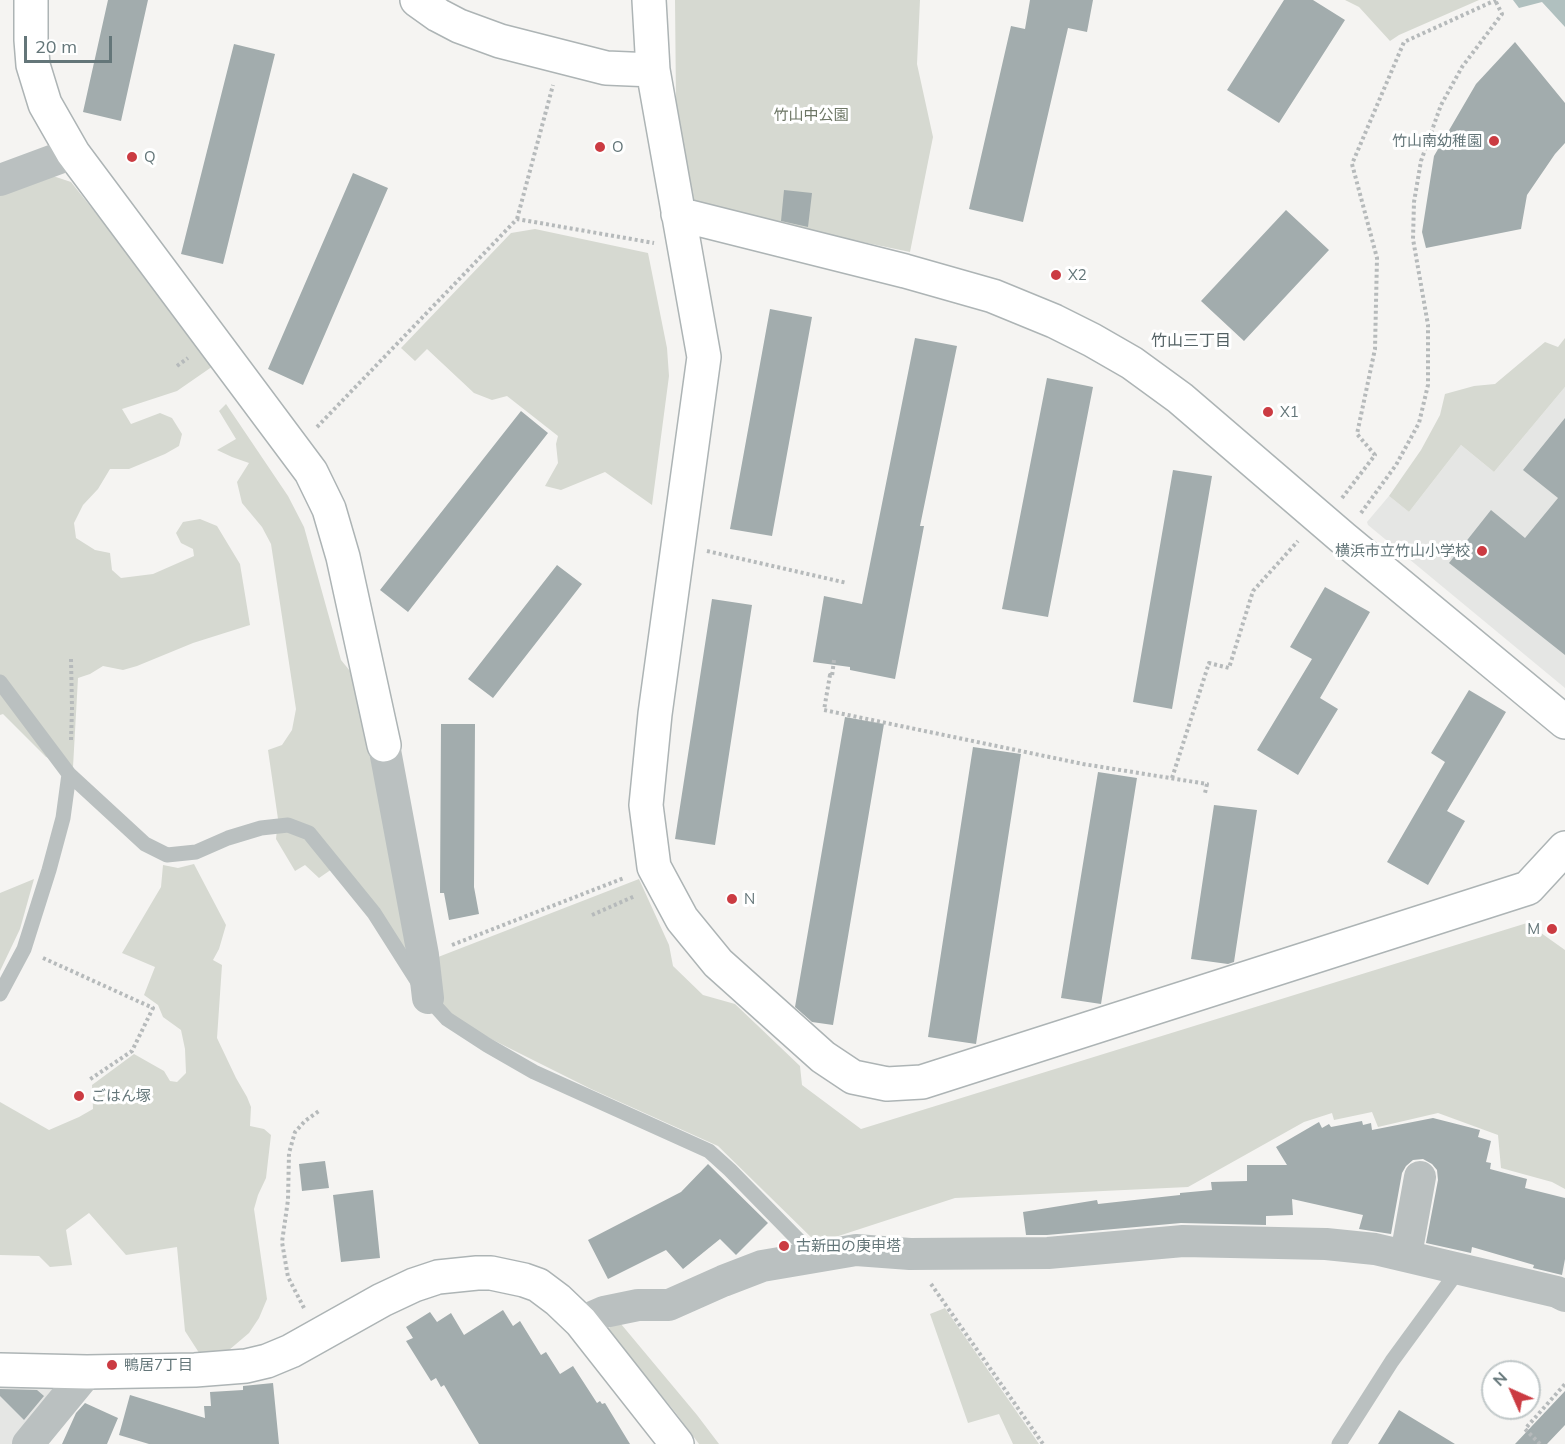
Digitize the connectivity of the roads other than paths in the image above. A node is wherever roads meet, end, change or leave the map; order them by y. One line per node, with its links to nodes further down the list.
1 (31, 0): 5 (street)
2 (417, 0): 4 (street)
3 (649, 0): 4 (street)
4 (653, 70): 7 (street)
5 (73, 153): 6 (street); 10 (street)
6 (0, 180)
7 (678, 214): 9 (street); 12 (street)
8 (0, 682): 11 (lane)
9 (1565, 722)
10 (384, 745): 14 (street)
11 (69, 774): 13 (lane); 14 (lane)
12 (1565, 848)
13 (0, 994)
14 (428, 998): 17 (lane)
15 (1420, 1177): 16 (street)
16 (1406, 1255): 17 (street); 18 (street)
17 (815, 1257): 20 (street)
18 (1460, 1268): 19 (street); 25 (lane)
19 (1565, 1296)
20 (580, 1322): 22 (street); 24 (street)
21 (0, 1370): 22 (street)
22 (87, 1372): 23 (street)
23 (28, 1444)
24 (677, 1444)
25 (1339, 1444)

